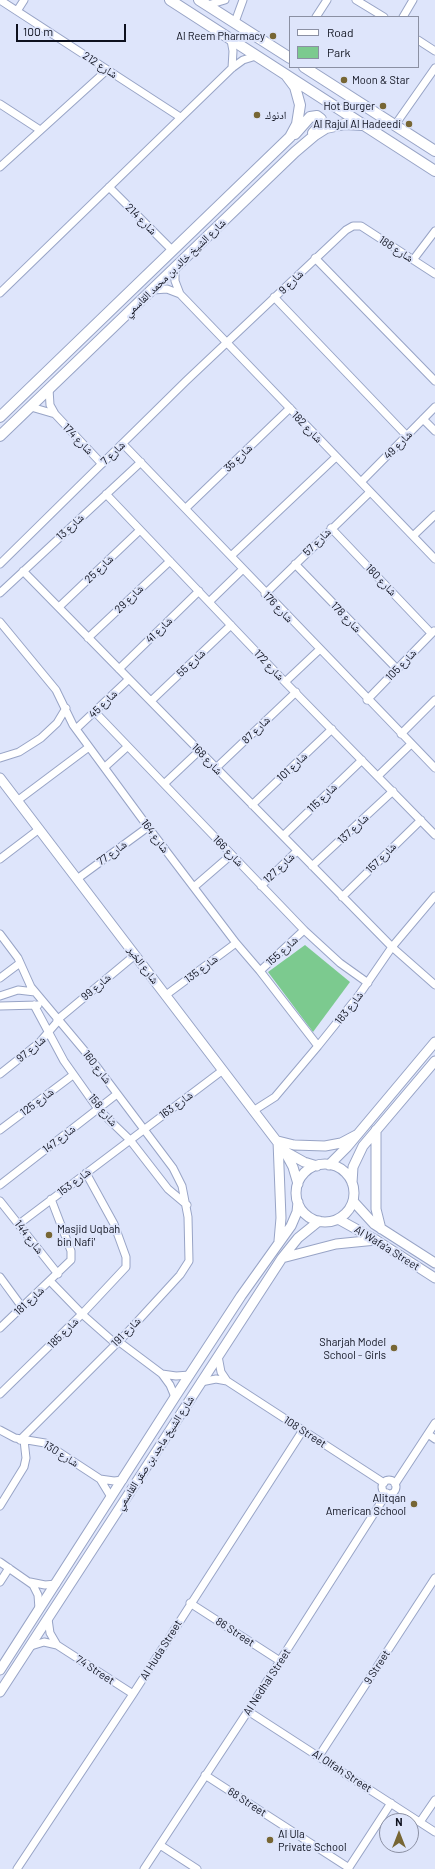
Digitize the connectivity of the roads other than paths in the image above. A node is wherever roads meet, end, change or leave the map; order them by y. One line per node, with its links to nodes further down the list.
1 (0, 0): 10 (street, 212 شارع)
2 (24, 0): 10 (street)
3 (170, 0): 15 (main road)
4 (225, 0): 9 (street)
5 (243, 0): 14 (street)
6 (327, 0): 11 (street)
7 (356, 0): 12 (street)
8 (414, 0): 13 (street)
9 (204, 3): 14 (main road)
10 (17, 11): 23 (street, 212 شارع)
11 (317, 16)
12 (382, 16)
13 (404, 16)
14 (234, 22): 19 (main road)
15 (231, 40): 18 (main road); 20 (street)
16 (419, 41): 17 (street)
17 (435, 51)
18 (256, 56): 20 (street); 24 (main road)
19 (289, 57)
20 (232, 68): 26 (street)
21 (306, 68): 28 (main road)
22 (435, 68): 28 (street)
23 (107, 70): 26 (street, 212 شارع); 29 (street)
24 (286, 75): 27 (main road); 30 (main road, شارع الشيخ خالد بن محمد القاسمي)
25 (0, 104): 29 (street)
26 (180, 117): 35 (street)
27 (362, 125): 32 (main road, شارع الشيخ خالد بن محمد القاسمي); 34 (main road)
28 (395, 125): 31 (main road)
29 (40, 130): 33 (street)
30 (290, 138): 32 (main road); 38 (main road, شارع الشيخ خالد بن محمد القاسمي)
31 (435, 151)
32 (295, 152): 41 (main road, شارع الشيخ خالد بن محمد القاسمي)
33 (0, 167)
34 (435, 172)
35 (109, 187): 38 (street, 214 شارع); 44 (street)
36 (358, 226): 39 (street, شارع 9); 40 (street, شارع 188)
37 (435, 230): 40 (street)
38 (173, 251): 54 (main road, شارع الشيخ خالد بن محمد القاسمي)
39 (315, 258): 46 (street, شارع 9); 48 (street)
40 (413, 260): 42 (street, شارع 188)
41 (175, 268): 43 (main road, شارع الشيخ خالد بن محمد القاسمي); 45 (street, شارع 182)
42 (435, 274)
43 (153, 290): 45 (street); 49 (main road, شارع الشيخ خالد بن محمد القاسمي)
44 (0, 293)
45 (180, 294): 47 (street, شارع 182)
46 (274, 298): 47 (street, شارع 9); 58 (street)
47 (227, 342): 52 (street, شارع 182); 59 (street, شارع 7)
48 (435, 381)
49 (49, 389): 50 (main road, شارع الشيخ خالد بن محمد القاسمي); 53 (street, شارع 174)
50 (30, 407): 53 (street, شارع 174); 57 (main road, شارع الشيخ خالد بن محمد القاسمي)
51 (435, 407): 55 (street, شارع 49)
52 (290, 408): 60 (street, شارع 182); 66 (street, شارع 35)
53 (54, 414): 62 (street, شارع 174)
54 (0, 416)
55 (423, 419): 56 (street); 58 (street, شارع 49)
56 (435, 431)
57 (0, 436)
58 (406, 436): 63 (street, شارع 49)
59 (123, 444): 61 (street, شارع 176); 62 (street, شارع 7)
60 (336, 457): 63 (street, شارع 182); 71 (street)
61 (141, 462): 65 (street, شارع 13); 66 (street, شارع 176)
62 (102, 464): 74 (street, شارع 7)
63 (361, 482): 64 (street, شارع 182)
64 (370, 492): 68 (street, شارع 57); 70 (street, شارع 182)
65 (106, 494): 69 (street, شارع 172); 77 (street, شارع 13)
66 (186, 508): 71 (street, شارع 176)
67 (435, 515): 70 (street)
68 (331, 528): 75 (street, شارع 57); 85 (street, شارع 180)
69 (140, 530): 73 (street, شارع 172); 82 (street, شارع 25)
70 (413, 536): 72 (street, شارع 182)
71 (231, 556): 76 (street, شارع 176)
72 (435, 559)
73 (170, 561): 78 (street, شارع 172); 86 (street, شارع 29)
74 (0, 564)
75 (295, 564): 80 (street, شارع 57); 89 (street, شارع 178)
76 (243, 569): 80 (street, شارع 176); 81 (street)
77 (23, 571): 79 (street, شارع 13); 82 (street, شارع 168)
78 (199, 591): 81 (street, شارع 172); 88 (street, شارع 41)
79 (0, 592)
80 (266, 594): 87 (street, شارع 176)
81 (209, 602): 84 (street, شارع 172)
82 (59, 607): 86 (street, شارع 168)
83 (0, 622): 96 (street, شارع 164)
84 (231, 625): 91 (street, شارع 172); 95 (street, شارع 55)
85 (433, 631): 89 (street, شارع 105)
86 (88, 638): 88 (street, شارع 168)
87 (319, 650): 91 (street); 93 (street, شارع 176)
88 (119, 669): 90 (street, شارع 168)
89 (397, 669): 93 (street, شارع 105)
90 (129, 679): 95 (street, شارع 168); 97 (street, شارع 45)
91 (285, 682): 92 (street, شارع 172)
92 (296, 692): 99 (street, شارع 172); 108 (street, شارع 87)
93 (367, 700): 100 (street, شارع 176)
94 (435, 700): 100 (street)
95 (151, 701): 104 (street, شارع 168)
96 (66, 708): 98 (street, شارع 164); 105 (street)
97 (95, 712): 98 (street, شارع 45); 103 (street, شارع 166)
98 (76, 729): 102 (street, شارع 164)
99 (332, 729): 106 (street, شارع 172); 115 (street, شارع 101)
100 (401, 734): 101 (street, شارع 176)
101 (411, 744): 109 (street, شارع 176); 110 (street)
102 (89, 746): 107 (street, شارع 164); 114 (street)
103 (127, 747): 107 (street); 112 (street, شارع 166)
104 (199, 751): 108 (street, شارع 168); 112 (street)
105 (0, 758)
106 (362, 760): 110 (street, شارع 172); 120 (street, شارع 115)
107 (106, 767): 117 (street, شارع 164)
108 (216, 768): 115 (street, شارع 168)
109 (435, 768)
110 (378, 776): 113 (street, شارع 172)
111 (0, 778): 114 (street, شارع الخير)
112 (164, 784): 122 (street, شارع 166)
113 (393, 791): 116 (street, شارع 172); 124 (street, شارع 137)
114 (18, 801): 118 (street, شارع الخير)
115 (252, 805): 120 (street, شارع 168)
116 (421, 820): 119 (street, شارع 172); 129 (street, شارع 157)
117 (148, 827): 125 (street, شارع 77); 127 (street, شارع 164)
118 (38, 830): 123 (street); 125 (street, شارع الخير)
119 (435, 834)
120 (283, 836): 121 (street, شارع 168)
121 (297, 851): 124 (street, شارع 168); 126 (street, شارع 127)
122 (231, 855): 126 (street, شارع 166); 127 (street)
123 (0, 859)
124 (312, 866): 129 (street, شارع 168)
125 (77, 879): 134 (street, شارع الخير)
126 (261, 886): 130 (street, شارع 166)
127 (194, 887): 132 (street, شارع 164)
128 (435, 896): 133 (street, شارع 183)
129 (342, 897): 133 (street, شارع 168)
130 (304, 930): 136 (street, شارع 155); 138 (street, شارع 166)
131 (0, 934): 135 (street, شارع 160)
132 (236, 943): 136 (street, شارع 164); 141 (street, شارع 135)
133 (392, 947): 138 (street, شارع 183); 139 (street, شارع 168)
134 (136, 955): 141 (street, شارع الخير); 146 (street, شارع 99)
135 (20, 963): 137 (street); 140 (street, شارع 160)
136 (260, 971): 149 (street, شارع 164)
137 (0, 978)
138 (368, 983): 149 (street, شارع 183)
139 (435, 985)
140 (35, 992): 142 (street); 145 (street, شارع 160)
141 (166, 995): 151 (street, شارع الخير)
142 (0, 996)
143 (34, 1004): 144 (street); 145 (street); 147 (street, شارع 158)
144 (0, 1006)
145 (46, 1006): 146 (street, شارع 160)
146 (58, 1021): 147 (street, شارع 97); 154 (street, شارع 160)
147 (49, 1033): 152 (street, شارع 97); 153 (street, شارع 158)
148 (435, 1042): 160 (street)
149 (318, 1046): 156 (street, شارع 183)
150 (435, 1061): 159 (street)
151 (223, 1070): 156 (street, شارع الخير); 157 (street, شارع 163)
152 (0, 1074)
153 (73, 1075): 155 (street, شارع 158); 158 (street, شارع 125)
154 (117, 1094): 155 (street, شارع 147); 157 (street, شارع 160)
155 (98, 1109): 161 (street, شارع 158); 169 (street, شارع 147)
156 (253, 1111): 162 (street, شارع الخير)
157 (143, 1129): 161 (street, شارع 163); 174 (street, شارع 160)
158 (0, 1130)
159 (376, 1130): 167 (street); 179 (street)
160 (358, 1134): 162 (street); 164 (street)
161 (130, 1140): 166 (street, شارع 153); 174 (street, شارع 158)
162 (278, 1141): 163 (street, شارع الخير); 181 (street)
163 (286, 1152): 165 (street, شارع الخير); 168 (street, شارع الخير)
164 (329, 1165): 165 (street); 167 (street)
165 (317, 1166): 168 (street)
166 (86, 1173): 170 (street, شارع 153); 189 (street, شارع 185)
167 (352, 1183): 172 (street)
168 (298, 1184): 173 (street)
169 (0, 1185)
170 (51, 1200): 178 (street, شارع 153); 184 (street, شارع 181)
171 (0, 1201): 175 (street, شارع 144)
172 (353, 1201): 176 (street); 179 (street, Al Wafa'a Street)
173 (298, 1202): 177 (street); 181 (street, شارع الشيخ ماجد بن صقر القاسمي)
174 (186, 1205): 191 (street, شارع 191)
175 (3, 1211): 178 (street, شارع 144)
176 (338, 1219): 177 (street); 180 (street, Al Wafa'a Street)
177 (319, 1221): 182 (street, شارع الشيخ ماجد بن صقر القاسمي)
178 (19, 1224): 184 (street, شارع 144)
179 (381, 1229): 183 (street, Al Wafa'a Street)
180 (376, 1240): 182 (street); 186 (street, Al Wafa'a Street)
181 (279, 1241): 194 (street, شارع الشيخ ماجد بن صقر القاسمي)
182 (282, 1258): 192 (street, شارع الشيخ ماجد بن صقر القاسمي)
183 (435, 1263)
184 (58, 1274): 187 (street, شارع 181)
185 (0, 1277): 188 (street)
186 (435, 1278)
187 (50, 1281): 188 (street, شارع 181); 189 (street)
188 (22, 1307): 190 (street, شارع 181)
189 (82, 1314): 191 (street); 197 (street, شارع 185)
190 (0, 1328)
191 (117, 1342): 193 (street); 204 (street, شارع 191)
192 (218, 1356): 195 (street); 196 (street, شارع الشيخ ماجد بن صقر القاسمي)
193 (162, 1374): 194 (street); 198 (street)
194 (190, 1375): 198 (street, شارع الشيخ ماجد بن صقر القاسمي)
195 (227, 1381): 196 (street); 201 (street, 108 Street)
196 (201, 1382): 220 (street, شارع الشيخ ماجد بن صقر القاسمي)
197 (0, 1394)
198 (175, 1397): 206 (street, شارع الشيخ ماجد بن صقر القاسمي)
199 (435, 1423): 202 (street)
200 (0, 1430): 204 (street, شارع 130)
201 (303, 1430): 207 (street, 108 Street); 218 (street, Al Huda Street)
202 (428, 1434): 203 (street); 208 (street)
203 (435, 1439)
204 (22, 1440): 205 (street, شارع 130); 211 (street)
205 (100, 1478): 206 (street, شارع 130); 210 (street, شارع 130)
206 (123, 1480): 210 (street, شارع الشيخ ماجد بن صقر القاسمي)
207 (384, 1483): 208 (street); 209 (street)
208 (395, 1484): 209 (street)
209 (387, 1494): 224 (street, Al Nedhal Street)
210 (111, 1497): 217 (street, شارع الشيخ ماجد بن صقر القاسمي)
211 (0, 1506)
212 (0, 1562): 213 (street)
213 (8, 1568): 215 (street); 216 (street)
214 (434, 1581): 230 (street, 9 Street)
215 (0, 1582)
216 (30, 1582): 217 (street); 219 (street)
217 (56, 1584): 219 (street, شارع الشيخ ماجد بن صقر القاسمي)
218 (190, 1603): 224 (street, 86 Street); 228 (street, Al Huda Street)
219 (39, 1610): 223 (street, شارع الشيخ ماجد بن صقر القاسمي)
220 (48, 1619): 221 (street); 222 (street, شارع الشيخ ماجد بن صقر القاسمي)
221 (57, 1645): 222 (street, 74 Street); 228 (street, 74 Street)
222 (31, 1646): 227 (street, شارع الشيخ ماجد بن صقر القاسمي)
223 (8, 1657): 225 (street, شارع الشيخ ماجد بن صقر القاسمي); 226 (street)
224 (280, 1661): 229 (street, Al Nedhal Street)
225 (0, 1670)
226 (0, 1682)
227 (0, 1692)
228 (133, 1694): 238 (street, Al Huda Street)
229 (248, 1711): 230 (street, Al Olfah Street); 231 (street, Al Nedhal Street)
230 (319, 1756): 233 (street, Al Olfah Street)
231 (205, 1775): 236 (street, Al Nedhal Street); 237 (street, 68 Street)
232 (435, 1800): 234 (street)
233 (391, 1803): 234 (street, Al Olfah Street); 237 (street)
234 (420, 1822): 235 (street, Al Olfah Street)
235 (435, 1832)
236 (160, 1845): 239 (street, Al Nedhal Street); 240 (street)
237 (348, 1868)
238 (17, 1869)
239 (144, 1869)
240 (197, 1869)

